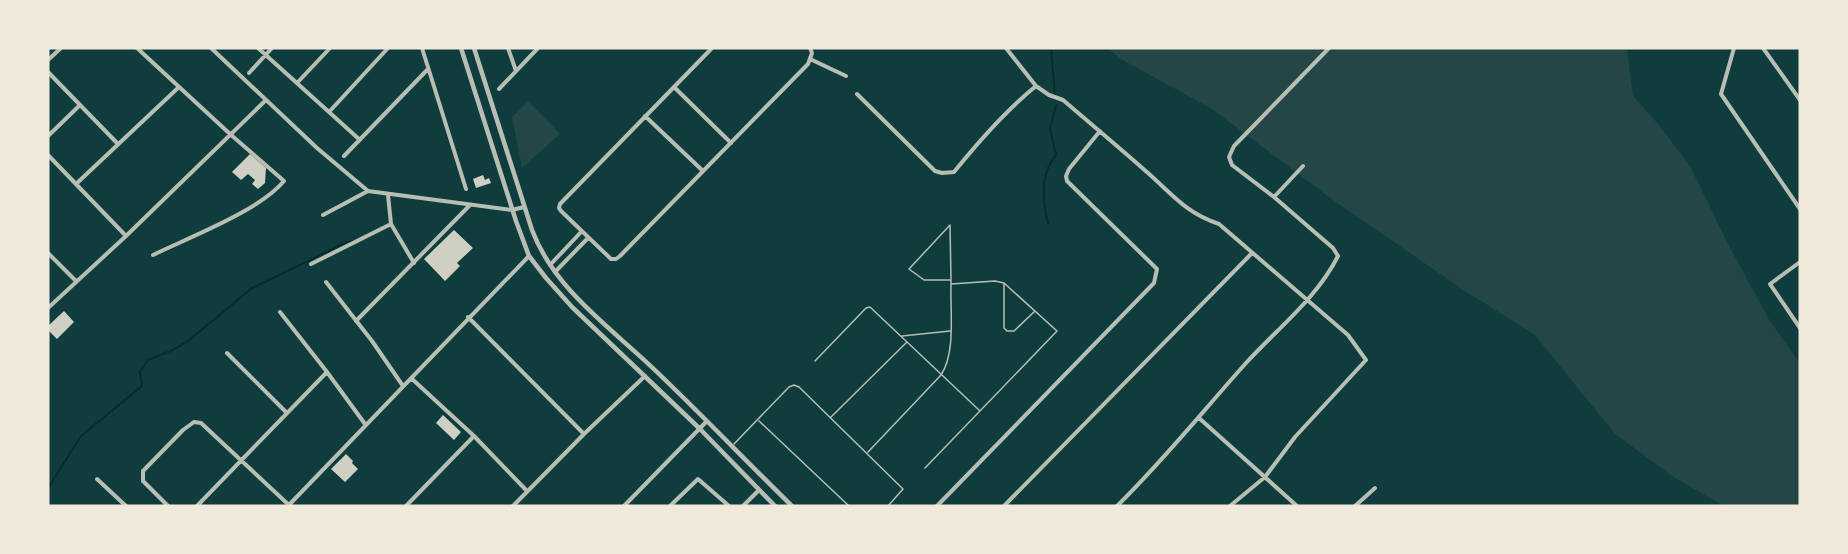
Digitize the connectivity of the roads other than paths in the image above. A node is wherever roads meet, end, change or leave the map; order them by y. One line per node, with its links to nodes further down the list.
1 (61, 48): 21 (street)
2 (136, 48): 29 (street)
3 (211, 48): 33 (street)
4 (258, 48): 19 (street)
5 (272, 48): 19 (street)
6 (330, 48): 27 (street)
7 (388, 48): 36 (street)
8 (422, 48): 22 (street)
9 (461, 48): 56 (street)
10 (474, 48): 54 (street)
11 (508, 48): 23 (street)
12 (538, 48): 23 (street)
13 (712, 48): 30 (street)
14 (810, 48): 20 (street)
15 (1006, 48): 28 (street)
16 (1329, 48): 52 (street)
17 (1734, 48): 55 (street)
18 (1763, 48): 34 (street)
19 (266, 55): 25 (street); 27 (street)
20 (810, 59): 26 (street); 42 (street)
21 (48, 60)
22 (428, 69): 41 (street); 49 (street)
23 (516, 71): 31 (street)
24 (48, 72): 35 (street)
25 (249, 73)
26 (846, 76)
27 (297, 83): 36 (street)
28 (1036, 86): 32 (street); 38 (street)
29 (180, 87): 39 (street); 43 (street)
30 (674, 87): 37 (street); 42 (street)
31 (499, 89)
32 (857, 93)
33 (266, 100): 39 (street); 50 (street)
34 (1800, 100)
35 (80, 105): 40 (street); 43 (street)
36 (329, 112): 41 (street)
37 (645, 116): 47 (street); 59 (street)
38 (1100, 131): 62 (street); 126 (street)
39 (230, 134): 60 (street); 64 (street)
40 (48, 136)
41 (360, 140): 45 (street)
42 (731, 143): 47 (street)
43 (118, 145): 48 (street)
44 (48, 155): 48 (street)
45 (344, 156)
46 (1303, 166): 52 (street)
47 (703, 171): 61 (street)
48 (76, 184): 60 (street)
49 (466, 189)
50 (368, 191): 51 (street); 57 (street)
51 (388, 195): 53 (street); 58 (street)
52 (1274, 197): 76 (street)
53 (470, 205): 56 (street); 67 (street)
54 (524, 207): 56 (street); 69 (street)
55 (1800, 209)
56 (512, 210): 65 (street)
57 (323, 215)
58 (390, 224): 67 (street); 68 (street)
59 (582, 231): 61 (street); 69 (street)
60 (126, 236): 72 (street)
61 (588, 238): 70 (street)
62 (1252, 253): 76 (street); 127 (street)
63 (48, 254): 72 (street)
64 (153, 255)
65 (530, 256): 80 (street); 90 (street)
66 (1800, 262): 82 (street)
67 (414, 263): 81 (street)
68 (311, 264)
69 (550, 265): 70 (street)
70 (555, 272): 98 (street)
71 (951, 280): 71 (lane); 75 (lane)
72 (76, 281): 77 (street)
73 (326, 282): 81 (street)
74 (1004, 283): 75 (lane); 78 (lane); 78 (lane)
75 (951, 284): 83 (lane)
76 (1306, 301): 96 (street); 107 (street)
77 (48, 308)
78 (1036, 310): 93 (lane)
79 (280, 312): 88 (street)
80 (468, 317): 91 (street); 101 (street)
81 (356, 321): 92 (street)
82 (1800, 328)
83 (950, 331): 84 (lane); 89 (lane)
84 (901, 336): 85 (lane); 87 (lane)
85 (907, 342): 89 (lane); 95 (lane)
86 (227, 353): 94 (street)
87 (815, 361)
88 (327, 372): 94 (street); 99 (street)
89 (942, 375): 93 (lane); 104 (lane)
90 (645, 376): 100 (street); 101 (street)
91 (411, 378): 92 (street); 102 (street)
92 (403, 386): 99 (street)
93 (981, 411): 106 (lane)
94 (287, 413): 105 (street)
95 (830, 417): 97 (lane); 104 (lane)
96 (1199, 418): 107 (street); 128 (street)
97 (759, 420): 103 (lane); 124 (lane)
98 (706, 422): 100 (street); 103 (street)
99 (365, 424): 115 (street)
100 (699, 429): 110 (street); 118 (street)
101 (584, 434): 111 (street)
102 (474, 436): 111 (street); 116 (street)
103 (732, 447): 123 (street)
104 (868, 452): 125 (lane)
105 (242, 460): 113 (street); 114 (street); 115 (street)
106 (926, 468)
107 (1265, 477): 129 (street); 130 (street)
108 (97, 479): 112 (street)
109 (1375, 488): 131 (street)
110 (759, 490): 121 (street); 122 (street)
111 (527, 491): 117 (street)
112 (126, 506)
113 (168, 506)
114 (197, 506)
115 (289, 506)
116 (406, 506)
117 (513, 506)
118 (624, 506)
119 (670, 506): 120 (street)
120 (729, 506)
121 (743, 506)
122 (775, 506)
123 (792, 506)
124 (849, 506)
125 (888, 506)
126 (937, 506)
127 (1004, 506)
128 (1117, 506)
129 (1230, 506)
130 (1297, 506)
131 (1355, 506)

